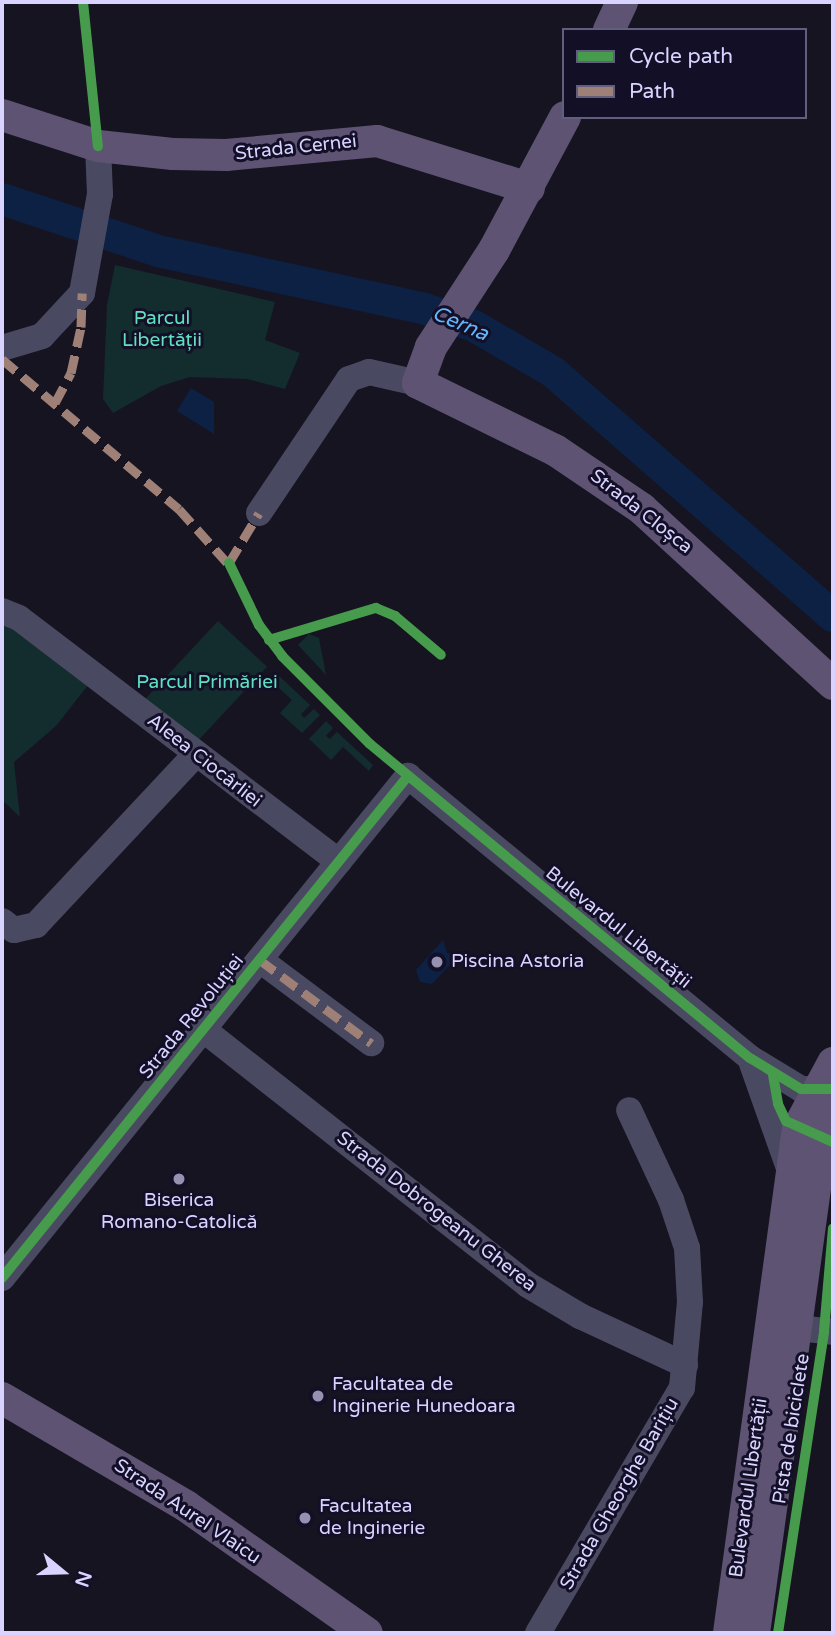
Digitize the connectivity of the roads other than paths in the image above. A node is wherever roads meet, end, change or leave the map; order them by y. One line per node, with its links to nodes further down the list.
1 (622, 2): 2 (main road)
2 (610, 28)
3 (2, 115): 5 (main road, Strada Cernei)
4 (564, 119): 6 (main road)
5 (98, 146): 6 (main road, Strada Cernei); 7 (street)
6 (529, 188): 8 (main road)
7 (2, 348)
8 (418, 383): 9 (street); 11 (main road, Strada Cloșca)
9 (259, 513)
10 (2, 611): 12 (street, Aleea Ciocârliei)
11 (833, 684)
12 (195, 755): 14 (street, Aleea Ciocârliei); 15 (street)
13 (408, 776): 14 (street, Strada Revoluției); 19 (street, Bulevardul Libertății)
14 (339, 862): 16 (street, Strada Revoluției)
15 (8, 925)
16 (260, 960): 17 (street, Strada Revoluției); 18 (street, Strada Revoluției)
17 (204, 1030): 24 (street, Strada Revoluției); 27 (street, Strada Dobrogeanu Gherea)
18 (371, 1043)
19 (750, 1058): 21 (street, Bulevardul Libertății); 23 (street, Bulevardul Libertății)
20 (833, 1063): 21 (main road)
21 (827, 1095): 23 (main road); 25 (main road, Bulevardul Libertății)
22 (629, 1110): 27 (street, Strada Gheorghe Barițiu)
23 (790, 1173): 31 (main road, Bulevardul Libertății)
24 (2, 1278)
25 (797, 1328): 26 (street); 32 (main road, Bulevardul Libertății)
26 (833, 1332)
27 (685, 1365): 30 (street, Strada Gheorghe Barițiu)
28 (2, 1398): 29 (main road, Strada Aurel Vlaicu)
29 (367, 1633)
30 (538, 1633)
31 (729, 1633)
32 (754, 1633)

